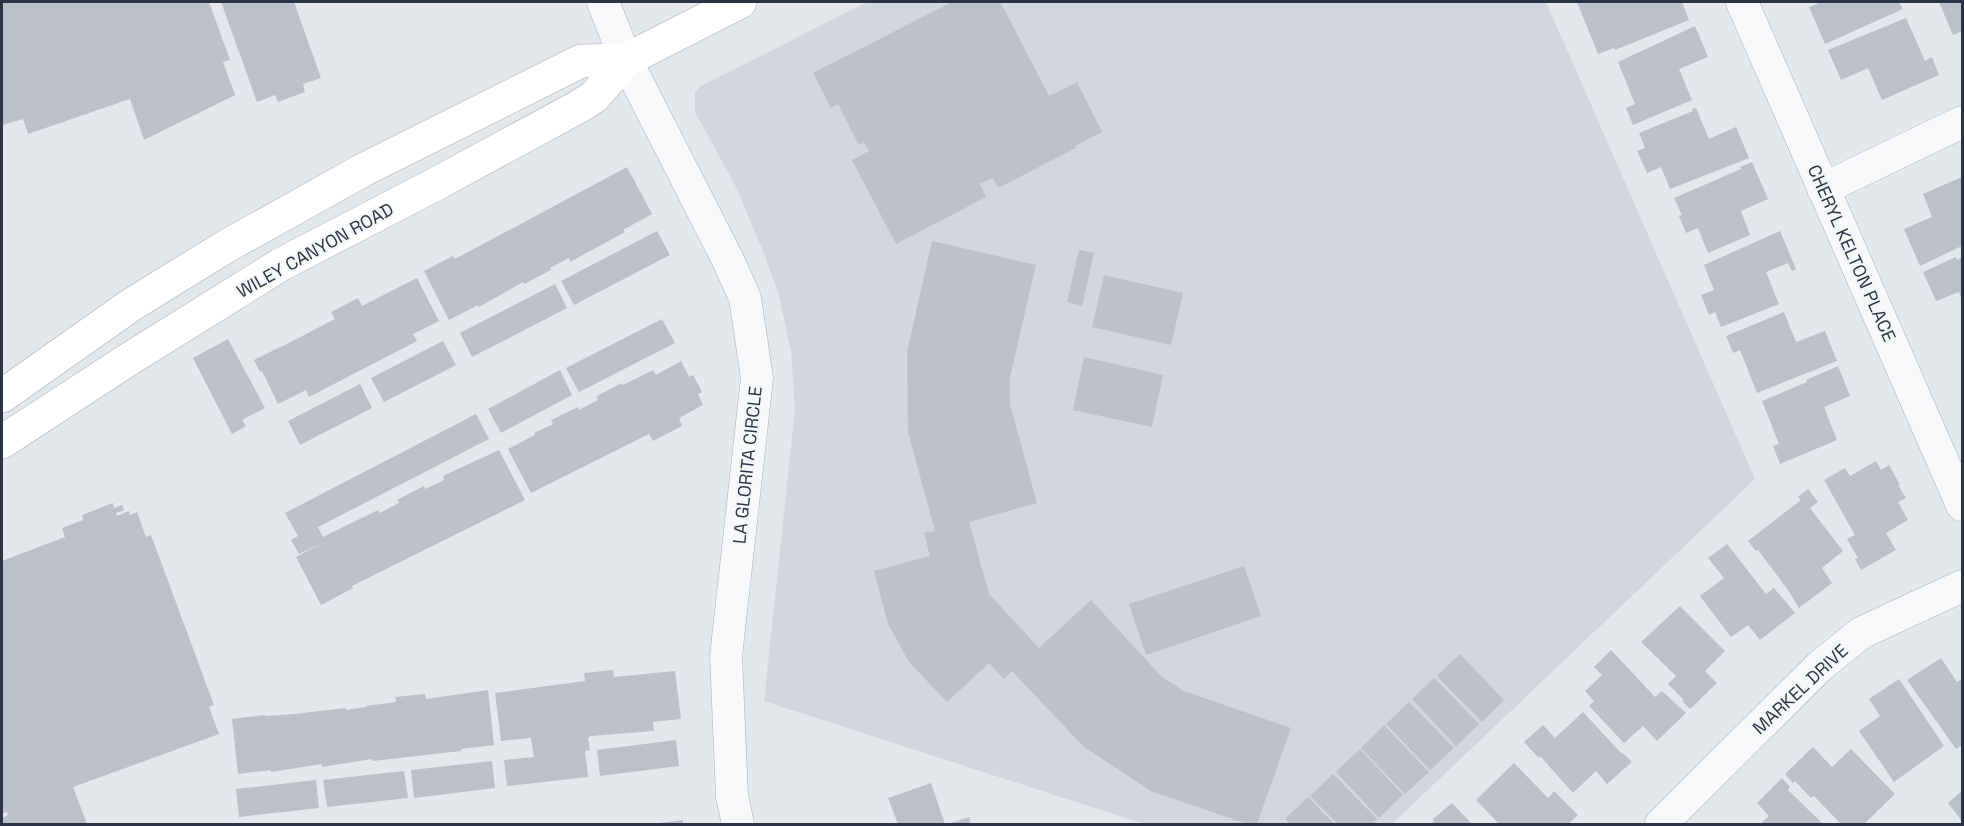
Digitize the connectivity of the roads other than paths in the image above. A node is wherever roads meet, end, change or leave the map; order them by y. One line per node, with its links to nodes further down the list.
1 (603, 2): 4 (street, LA GLORITA CIRCLE)
2 (740, 2): 4 (street, WILEY CANYON ROAD)
3 (1742, 2): 10 (street, CHERYL KELTON PLACE)
4 (626, 60): 5 (street, WILEY CANYON ROAD); 7 (street, WILEY CANYON ROAD); 18 (street, LA GLORITA CIRCLE)
5 (495, 103): 7 (street); 8 (street, WILEY CANYON ROAD)
6 (1962, 122): 10 (street)
7 (514, 143): 9 (street, WILEY CANYON ROAD)
8 (413, 145): 9 (street); 11 (street, WILEY CANYON ROAD)
9 (434, 185): 12 (street, WILEY CANYON ROAD)
10 (1823, 189): 15 (street, CHERYL KELTON PLACE)
11 (203, 261): 12 (street); 13 (street, WILEY CANYON ROAD)
12 (228, 297): 14 (street, WILEY CANYON ROAD)
13 (2, 396)
14 (2, 442)
15 (1962, 505)
16 (1962, 586): 17 (street, MARKEL DRIVE)
17 (1663, 824)
18 (738, 825)

